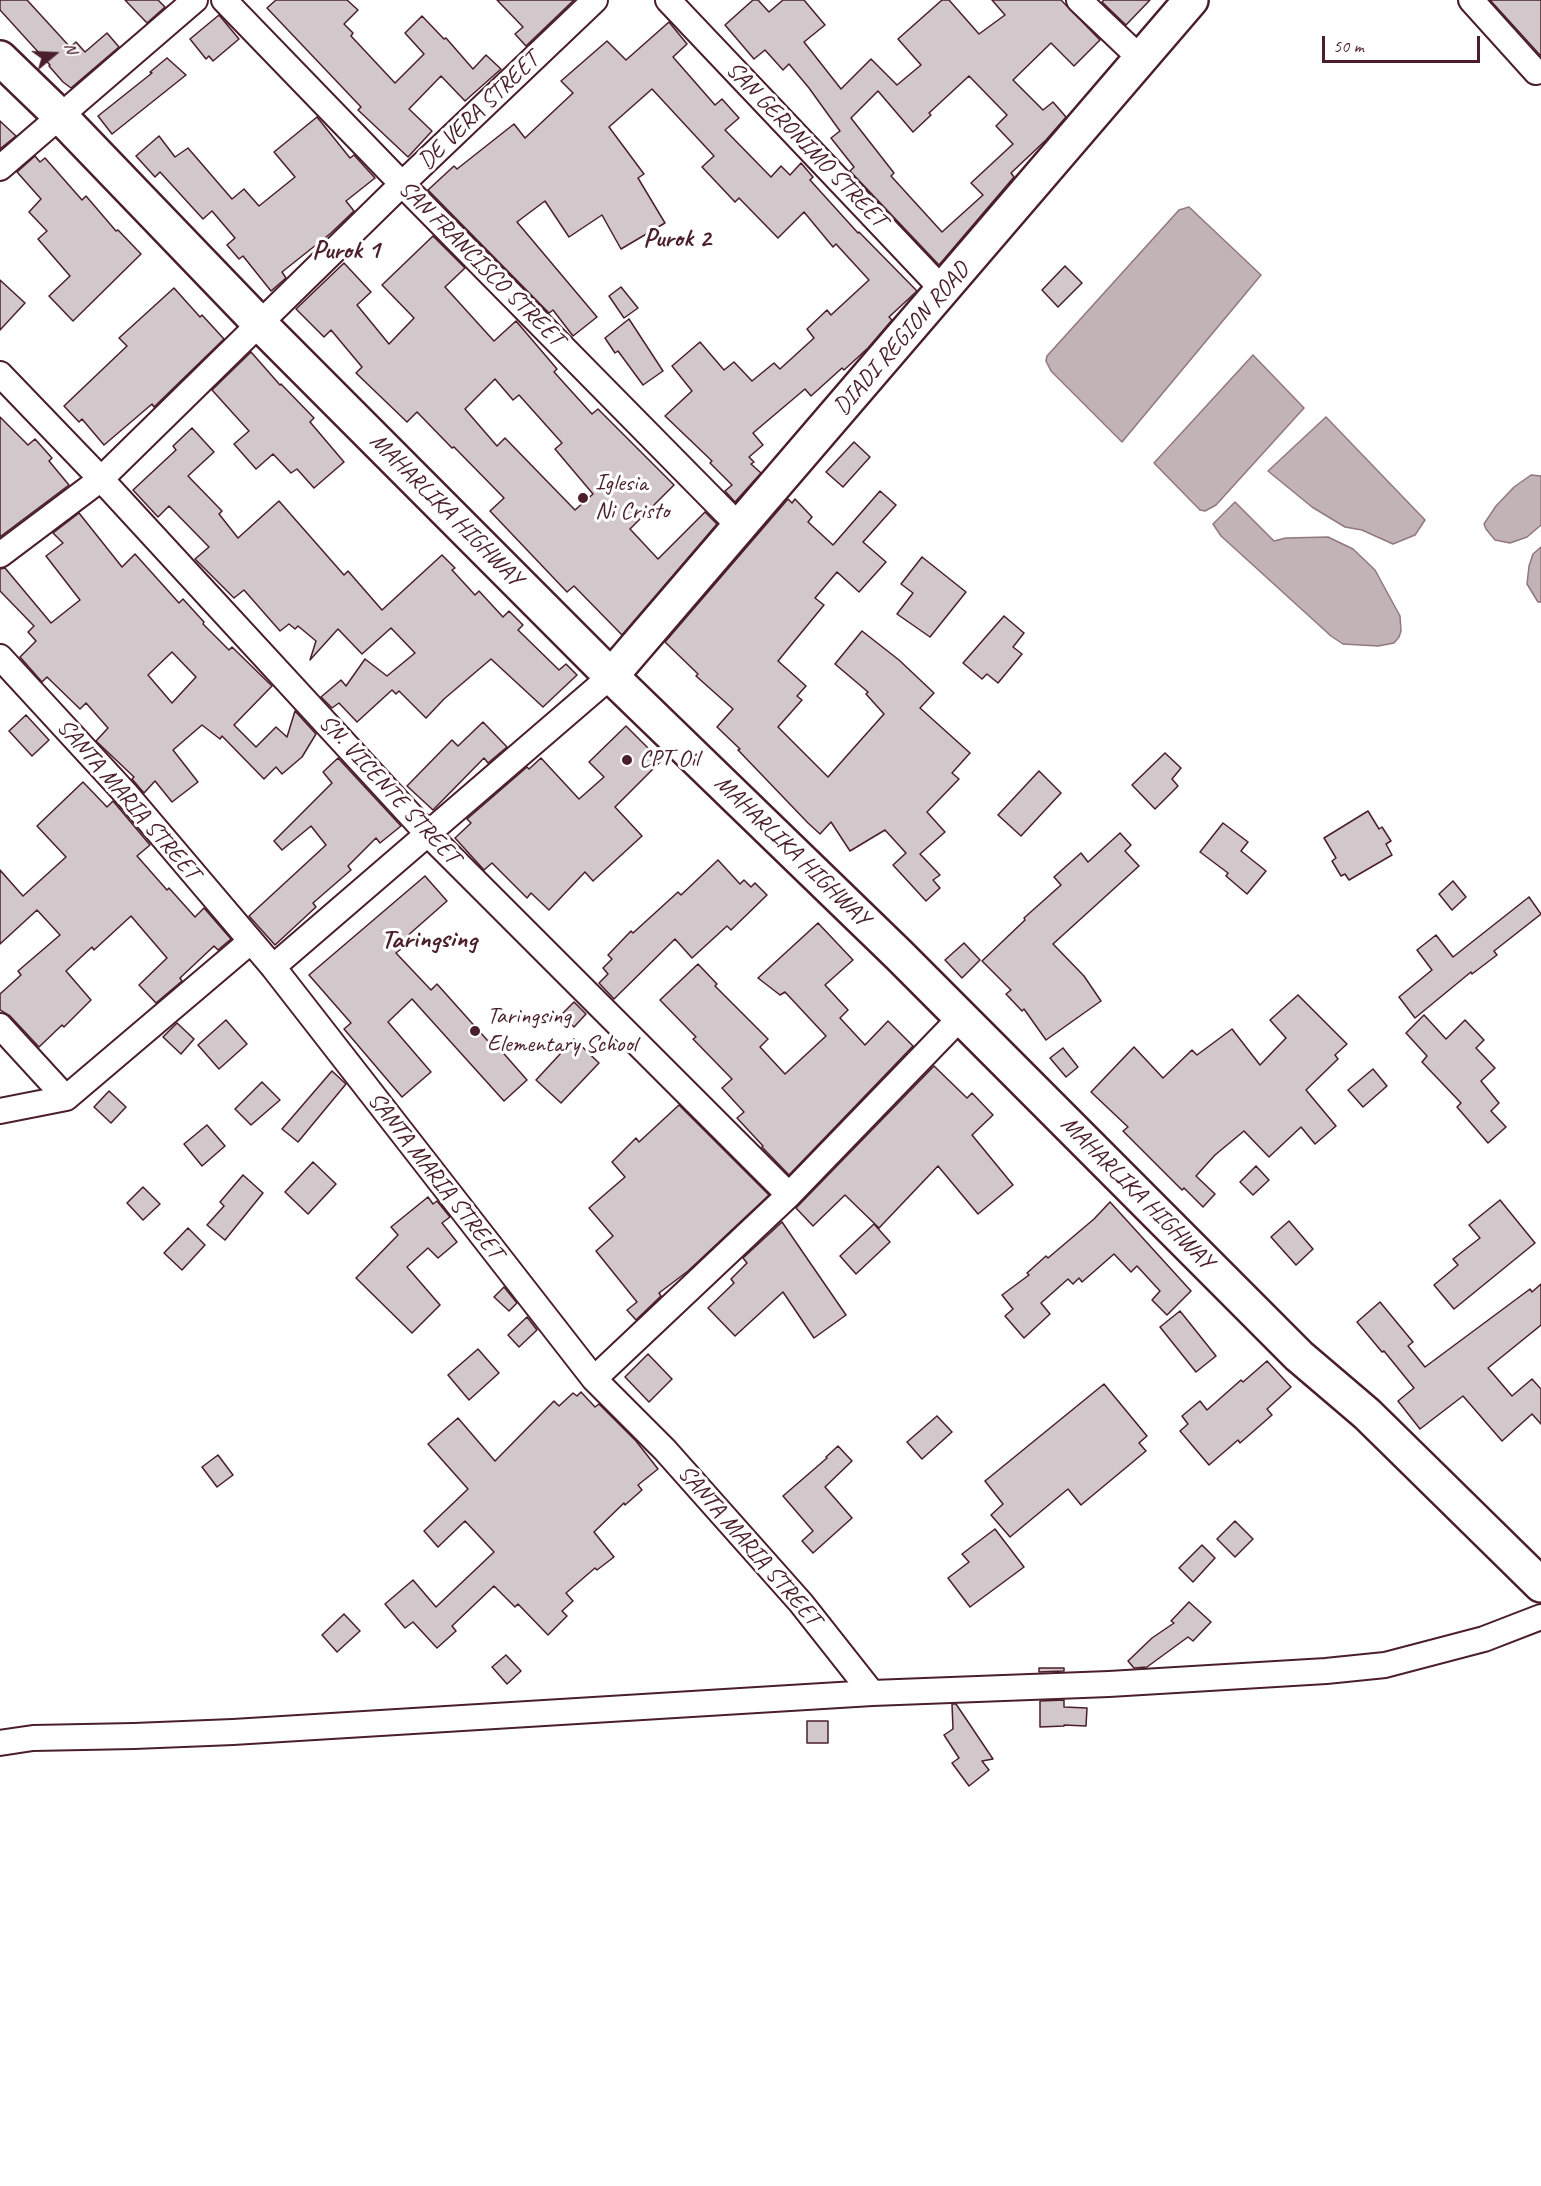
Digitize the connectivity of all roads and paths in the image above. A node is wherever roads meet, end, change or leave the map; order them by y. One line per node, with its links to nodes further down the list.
1 (195, 0): 11 (street)
2 (224, 0): 13 (street, SAN FRANCISCO STREET)
3 (595, 0): 13 (street, DE VERA STREET)
4 (668, 0): 14 (street, SAN GERONIMO STREET)
5 (1079, 0): 9 (street)
6 (1191, 0): 9 (main road, DIADI REGION ROAD)
7 (1472, 0): 10 (street)
8 (0, 58): 11 (main road, MAHARLIKA HIGHWAY)
9 (1141, 59): 14 (main road, DIADI REGION ROAD)
10 (1536, 72)
11 (60, 117): 12 (street); 15 (main road, MAHARLIKA HIGHWAY)
12 (0, 168)
13 (402, 184): 15 (street, DE VERA STREET); 18 (street, SAN FRANCISCO STREET)
14 (943, 290): 18 (main road, DIADI REGION ROAD)
15 (260, 323): 17 (street, DE VERA STREET); 21 (main road, MAHARLIKA HIGHWAY)
16 (0, 374): 17 (street, SN. VICENTE STREET)
17 (101, 479): 19 (street, DE VERA STREET); 22 (street, SN. VICENTE STREET)
18 (740, 527): 21 (main road, DIADI REGION ROAD)
19 (0, 555)
20 (0, 657): 23 (street, SANTA MARIA STREET)
21 (611, 676): 22 (street); 25 (main road, MAHARLIKA HIGHWAY)
22 (427, 833): 24 (street); 29 (street, SN. VICENTE STREET)
23 (251, 941): 24 (street, SANTA MARIA STREET); 27 (street)
24 (273, 967): 30 (street, SANTA MARIA STREET)
25 (961, 1017): 29 (street); 31 (main road, MAHARLIKA HIGHWAY)
26 (0, 1026): 27 (street)
27 (66, 1098): 28 (street)
28 (0, 1111)
29 (789, 1195): 30 (street)
30 (594, 1379): 33 (street, SANTA MARIA STREET)
31 (1541, 1585)
32 (1541, 1617): 33 (street)
33 (872, 1693): 34 (street)
34 (0, 1743)

